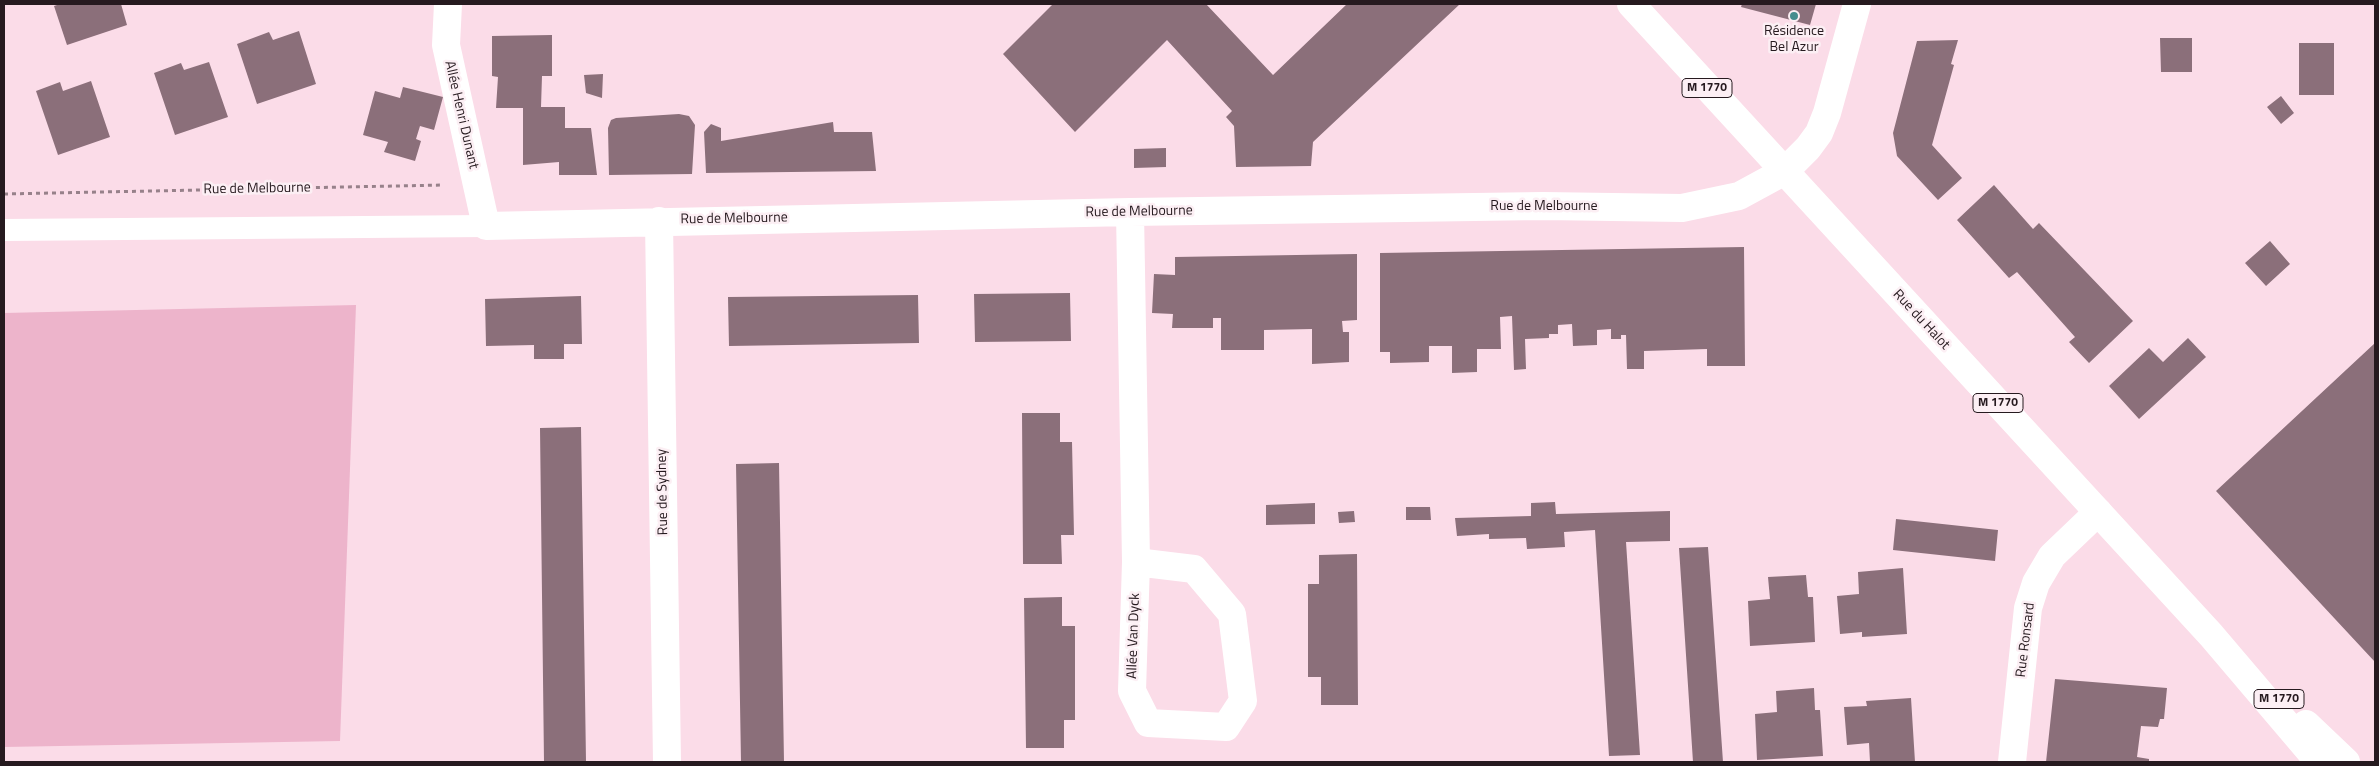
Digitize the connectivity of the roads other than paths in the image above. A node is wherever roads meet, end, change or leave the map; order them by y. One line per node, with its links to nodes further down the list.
1 (448, 4): 7 (street, Allée Henri Dunant)
2 (1631, 4): 4 (street, Rue du Halot / M 1770)
3 (1857, 4): 4 (street, Rue de Melbourne)
4 (1784, 171): 5 (street, Rue de Melbourne); 9 (street, Rue du Halot / M 1770)
5 (1130, 212): 6 (street, Rue de Melbourne); 10 (street, Allée Van Dyck)
6 (659, 221): 7 (street, Rue de Melbourne); 12 (street, Rue de Sydney)
7 (486, 226): 8 (lane, Rue de Melbourne)
8 (4, 230)
9 (2098, 512): 11 (street, Rue du Halot / M 1770); 13 (street, Rue Ronsard)
10 (1136, 562): 10 (street, Allée Van Dyck)
11 (2212, 635): 14 (street, Rue du Halot / M 1770); 15 (street, Rue du Halot / M 1770)
12 (667, 762)
13 (2012, 762)
14 (2319, 762)
15 (2346, 762)

